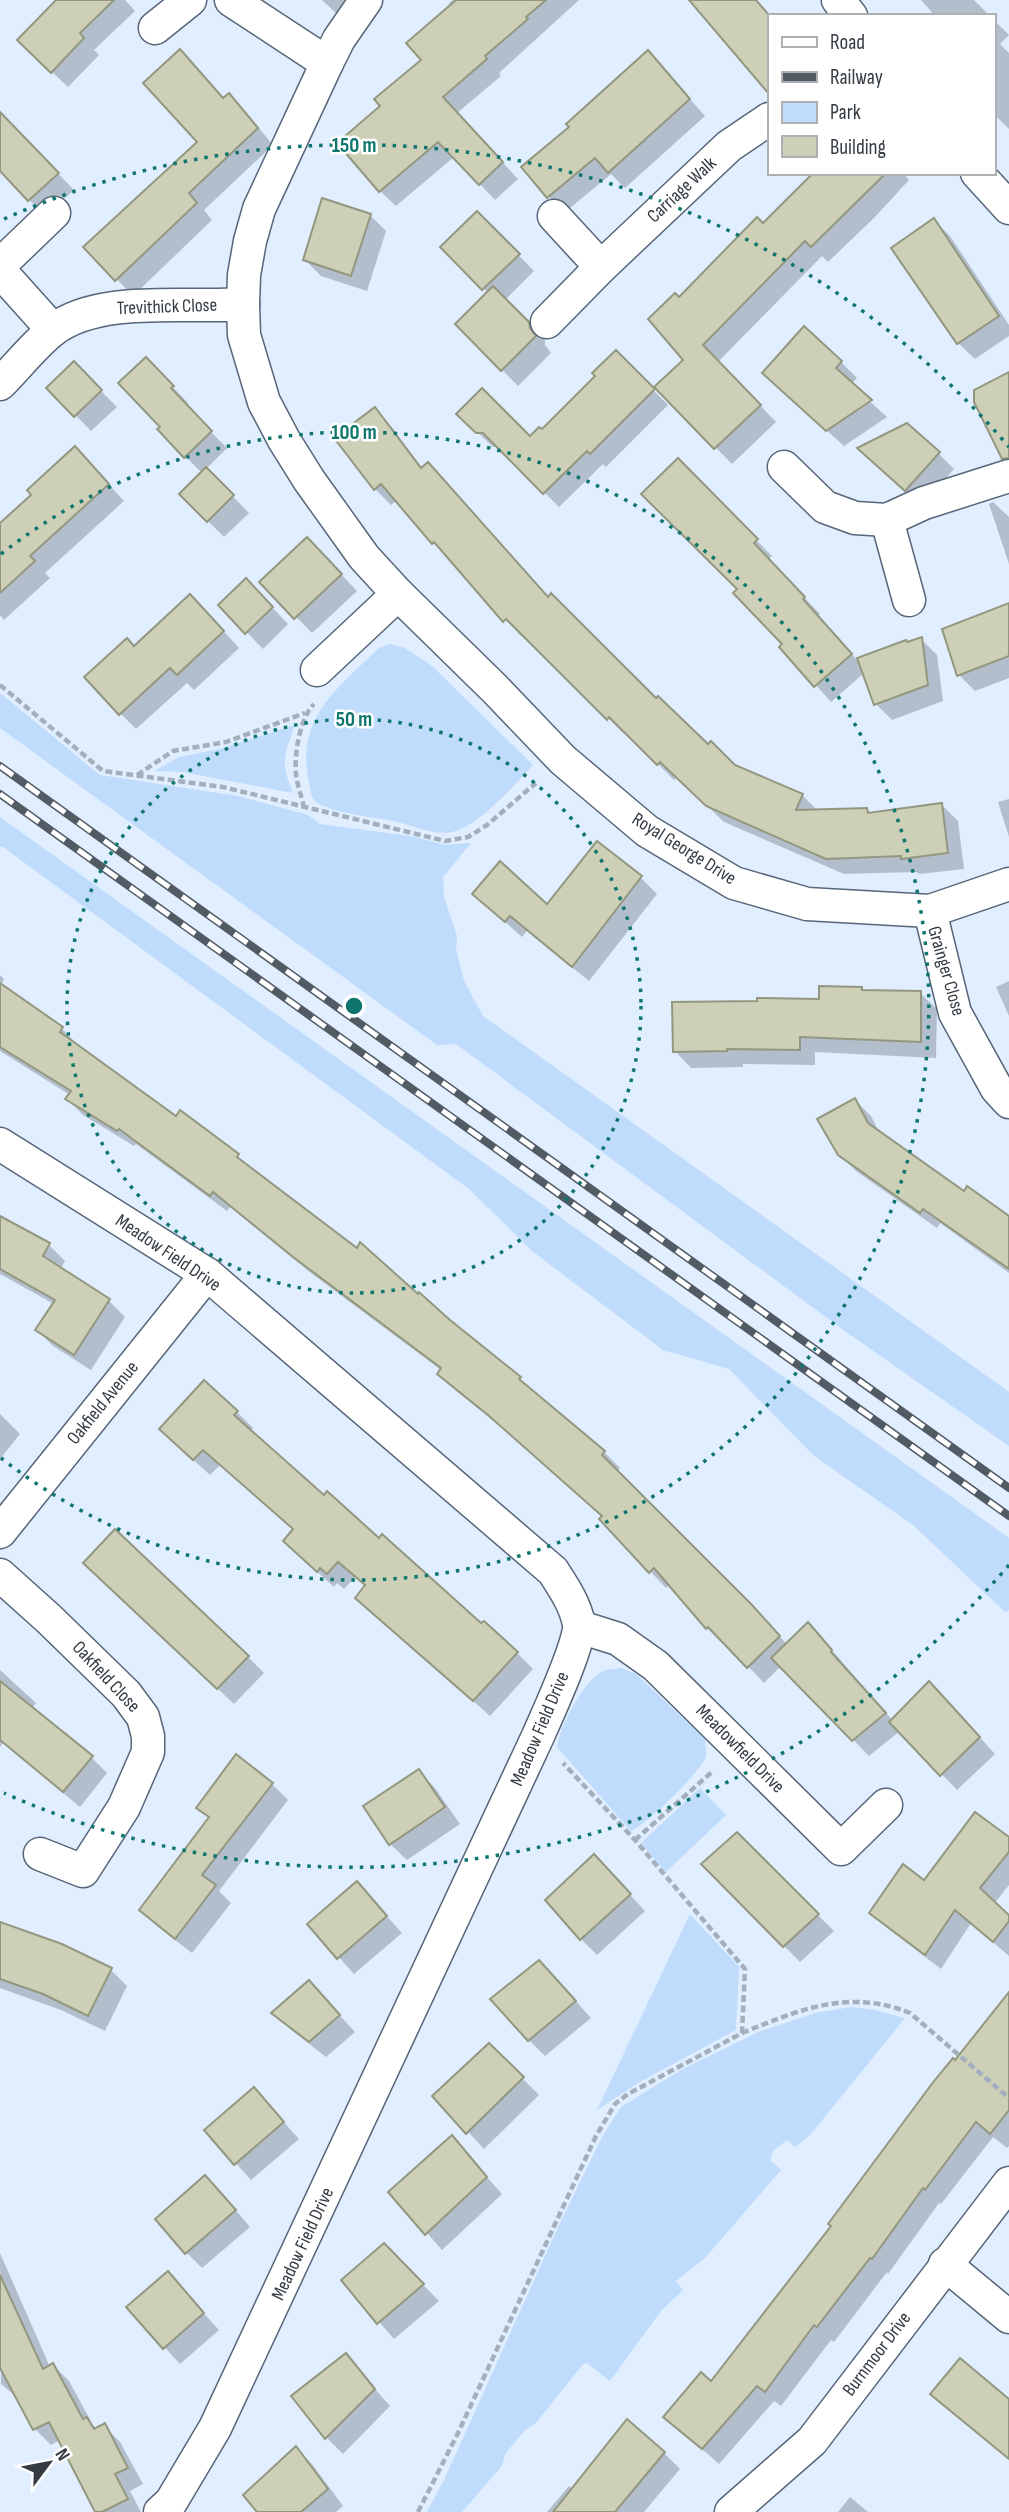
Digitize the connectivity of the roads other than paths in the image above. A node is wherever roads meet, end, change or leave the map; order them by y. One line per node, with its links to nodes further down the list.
1 (190, 0): 6 (street)
2 (231, 0): 7 (street)
3 (366, 0): 7 (street, Royal George Drive)
4 (838, 0): 5 (street)
5 (849, 14)
6 (155, 28)
7 (327, 63): 16 (street, Royal George Drive)
8 (768, 120): 14 (street, Carriage Walk)
9 (979, 175): 10 (street)
10 (1009, 208)
11 (54, 213): 13 (street)
12 (554, 216): 14 (street)
13 (0, 265)
14 (601, 267): 17 (street, Carriage Walk)
15 (0, 271): 18 (street)
16 (243, 304): 18 (street, Trevithick Close); 23 (street, Royal George Drive)
17 (547, 322)
18 (53, 330): 19 (street, Trevithick Close)
19 (0, 384)
20 (784, 467): 22 (street)
21 (1009, 476): 22 (street)
22 (887, 520): 24 (street)
23 (398, 594): 25 (street); 27 (street, Royal George Drive)
24 (909, 600)
25 (320, 682)
26 (1009, 884): 27 (street, Royal George Drive)
27 (930, 911): 28 (street, Grainger Close)
28 (1009, 1102)
29 (0, 1144): 30 (street, Meadow Field Drive)
30 (206, 1274): 31 (street, Oakfield Avenue); 33 (street, Meadow Field Drive)
31 (0, 1532)
32 (0, 1575): 35 (street, Oakfield Close)
33 (580, 1628): 34 (street, Meadowfield Drive); 39 (street, Meadow Field Drive)
34 (886, 1805)
35 (40, 1854)
36 (1009, 2183): 37 (street, Burnmoor Drive)
37 (945, 2264): 38 (street); 40 (street, Burnmoor Drive)
38 (1009, 2317)
39 (160, 2512)
40 (731, 2512)

